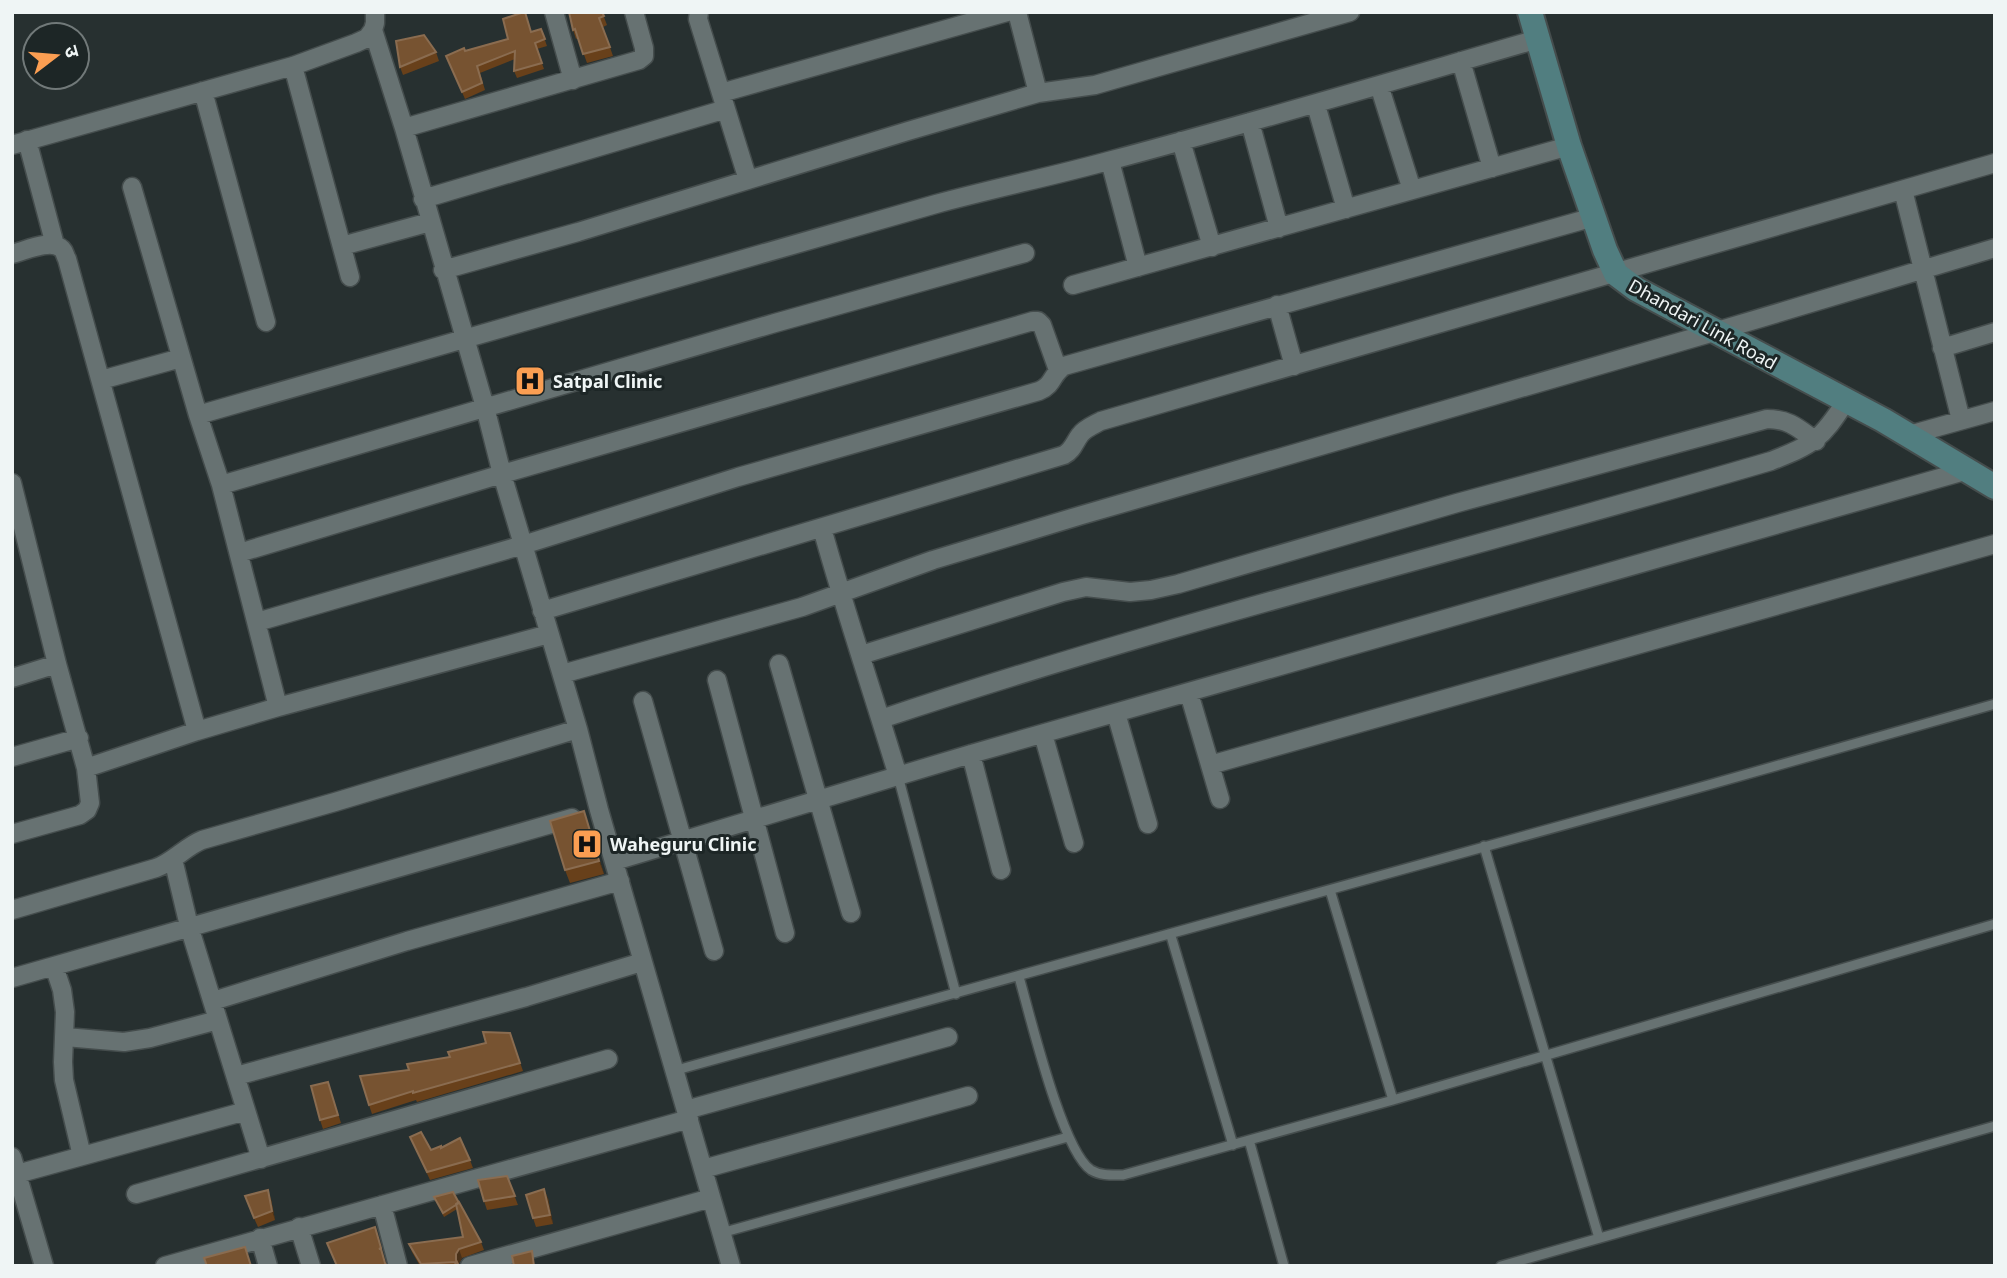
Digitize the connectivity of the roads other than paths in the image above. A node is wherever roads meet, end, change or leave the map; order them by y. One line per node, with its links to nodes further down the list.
1 (554, 12): 12 (street)
2 (634, 12): 12 (street)
3 (699, 12): 16 (street)
4 (1007, 12): 16 (street)
5 (1017, 12): 15 (street)
6 (1350, 12): 15 (street)
7 (1530, 12): 9 (street, Dhandari Link Road)
8 (374, 21): 11 (street); 19 (street)
9 (1538, 39): 10 (street); 22 (street, Dhandari Link Road)
10 (1461, 61): 13 (street); 25 (street)
11 (293, 66): 14 (street); 36 (street)
12 (573, 80): 19 (street)
13 (1380, 85): 17 (street); 28 (street)
14 (203, 91): 21 (street); 48 (street)
15 (1038, 93): 26 (street)
16 (723, 101): 26 (street); 30 (street)
17 (1315, 104): 18 (street); 31 (street)
18 (1250, 122): 20 (street); 34 (street)
19 (404, 128): 30 (street)
20 (1181, 141): 23 (street); 37 (street)
21 (20, 143): 35 (street)
22 (1569, 146): 25 (street); 32 (street, Dhandari Link Road)
23 (1110, 161): 41 (street); 51 (street)
24 (1995, 163): 29 (street)
25 (1492, 168): 28 (street)
26 (748, 180): 43 (street)
27 (132, 187): 53 (street)
28 (1412, 190): 31 (street)
29 (1903, 190): 42 (street); 44 (street)
30 (423, 198): 33 (street)
31 (1346, 209): 34 (street)
32 (1594, 217): 44 (street, Dhandari Link Road); 47 (street)
33 (430, 222): 36 (street); 43 (street)
34 (1279, 228): 37 (street)
35 (54, 245): 40 (street); 56 (street)
36 (342, 246): 45 (street)
37 (1212, 247): 41 (street)
38 (1995, 248): 42 (street)
39 (1026, 253): 58 (street)
40 (12, 254)
41 (1138, 267): 46 (street)
42 (1923, 269): 49 (street); 52 (street)
43 (443, 270): 51 (street)
44 (1616, 274): 49 (street, Dhandari Link Road); 54 (street)
45 (350, 277)
46 (1073, 285)
47 (1277, 305): 54 (street); 55 (street)
48 (266, 321)
49 (1714, 332): 57 (street, Dhandari Link Road); 73 (street)
50 (1995, 332): 52 (street)
51 (464, 339): 58 (street); 60 (street)
52 (1942, 348): 61 (street)
53 (181, 358): 56 (street); 60 (street)
54 (1294, 366): 69 (street)
55 (1058, 370): 65 (street); 71 (street)
56 (101, 380): 90 (street)
57 (1846, 401): 62 (street, Dhandari Link Road); 63 (street)
58 (485, 407): 65 (street); 67 (street)
59 (1995, 411): 61 (street)
60 (198, 415): 67 (street)
61 (1961, 421): 62 (street)
62 (1909, 435): 64 (street, Dhandari Link Road)
63 (1816, 441): 77 (street); 88 (street)
64 (1968, 470): 68 (street, Dhandari Link Road); 83 (street)
65 (502, 474): 71 (street); 72 (street)
66 (12, 483): 78 (street)
67 (221, 485): 72 (street)
68 (1995, 487)
69 (821, 528): 73 (street); 74 (street)
70 (1995, 544): 95 (street)
71 (523, 545): 74 (street); 75 (street)
72 (239, 553): 75 (street)
73 (840, 594): 77 (street); 80 (street)
74 (542, 611): 76 (street)
75 (257, 622): 86 (street)
76 (549, 634): 80 (street); 86 (street)
77 (861, 655): 88 (street)
78 (58, 664): 81 (street); 92 (street)
79 (779, 664): 99 (street)
80 (562, 674): 89 (street)
81 (12, 678)
82 (717, 680): 101 (street)
83 (1189, 693): 87 (street); 95 (street)
84 (643, 701): 104 (street)
85 (1995, 704): 106 (lane)
86 (278, 707): 90 (street)
87 (1116, 713): 91 (street); 102 (street)
88 (881, 719): 97 (street)
89 (578, 729): 100 (street); 107 (street)
90 (197, 731): 96 (street)
91 (1043, 734): 93 (street); 105 (street)
92 (79, 738): 94 (street); 96 (street)
93 (971, 754): 97 (street); 109 (street)
94 (12, 757)
95 (1210, 765): 98 (street)
96 (86, 768): 103 (street)
97 (898, 776): 99 (street); 123 (lane)
98 (1220, 799)
99 (817, 800): 101 (street); 113 (street)
100 (599, 810): 108 (street); 115 (street)
101 (754, 819): 104 (street); 116 (street)
102 (1148, 824)
103 (12, 834)
104 (683, 841): 108 (street); 118 (street)
105 (1074, 843)
106 (1485, 846): 111 (lane); 128 (lane)
107 (173, 859): 112 (street); 115 (street)
108 (615, 861): 110 (street)
109 (1001, 870)
110 (620, 881): 119 (street); 124 (street)
111 (1330, 890): 117 (lane); 133 (lane)
112 (12, 910)
113 (851, 913)
114 (1995, 924): 128 (lane)
115 (189, 926): 120 (street); 124 (street)
116 (785, 933)
117 (1171, 936): 122 (lane); 139 (lane)
118 (714, 951)
119 (642, 962): 130 (street); 131 (street)
120 (54, 965): 121 (street); 126 (street)
121 (12, 978)
122 (1020, 978): 123 (lane); 137 (lane)
123 (956, 994): 130 (lane)
124 (213, 1001): 125 (street)
125 (218, 1020): 126 (street); 131 (street)
126 (65, 1037): 140 (street)
127 (948, 1037): 135 (street)
128 (1545, 1055): 133 (lane); 150 (lane)
129 (608, 1059): 141 (street)
130 (673, 1072): 135 (street)
131 (236, 1076): 134 (street)
132 (968, 1096): 143 (street)
133 (1393, 1100): 138 (lane)
134 (246, 1111): 140 (street); 141 (street)
135 (687, 1114): 143 (street); 146 (street)
136 (1995, 1126): 150 (lane)
137 (1068, 1137): 139 (lane); 148 (lane)
138 (1249, 1140): 139 (lane); 159 (lane)
139 (1233, 1145)
140 (82, 1156): 142 (street)
141 (261, 1159): 144 (street)
142 (15, 1166): 152 (street)
143 (703, 1169): 145 (street)
144 (136, 1194)
145 (711, 1198): 148 (street); 157 (street)
146 (382, 1205): 147 (street); 156 (street)
147 (299, 1227): 149 (street); 155 (street)
148 (721, 1233): 158 (street)
149 (260, 1238): 151 (street); 154 (street)
150 (1599, 1238): 160 (lane)
151 (187, 1263): 153 (street)
152 (44, 1266)
153 (165, 1266)
154 (268, 1266)
155 (311, 1266)
156 (398, 1266)
157 (470, 1266)
158 (731, 1266)
159 (1284, 1266)
160 (1501, 1266)

